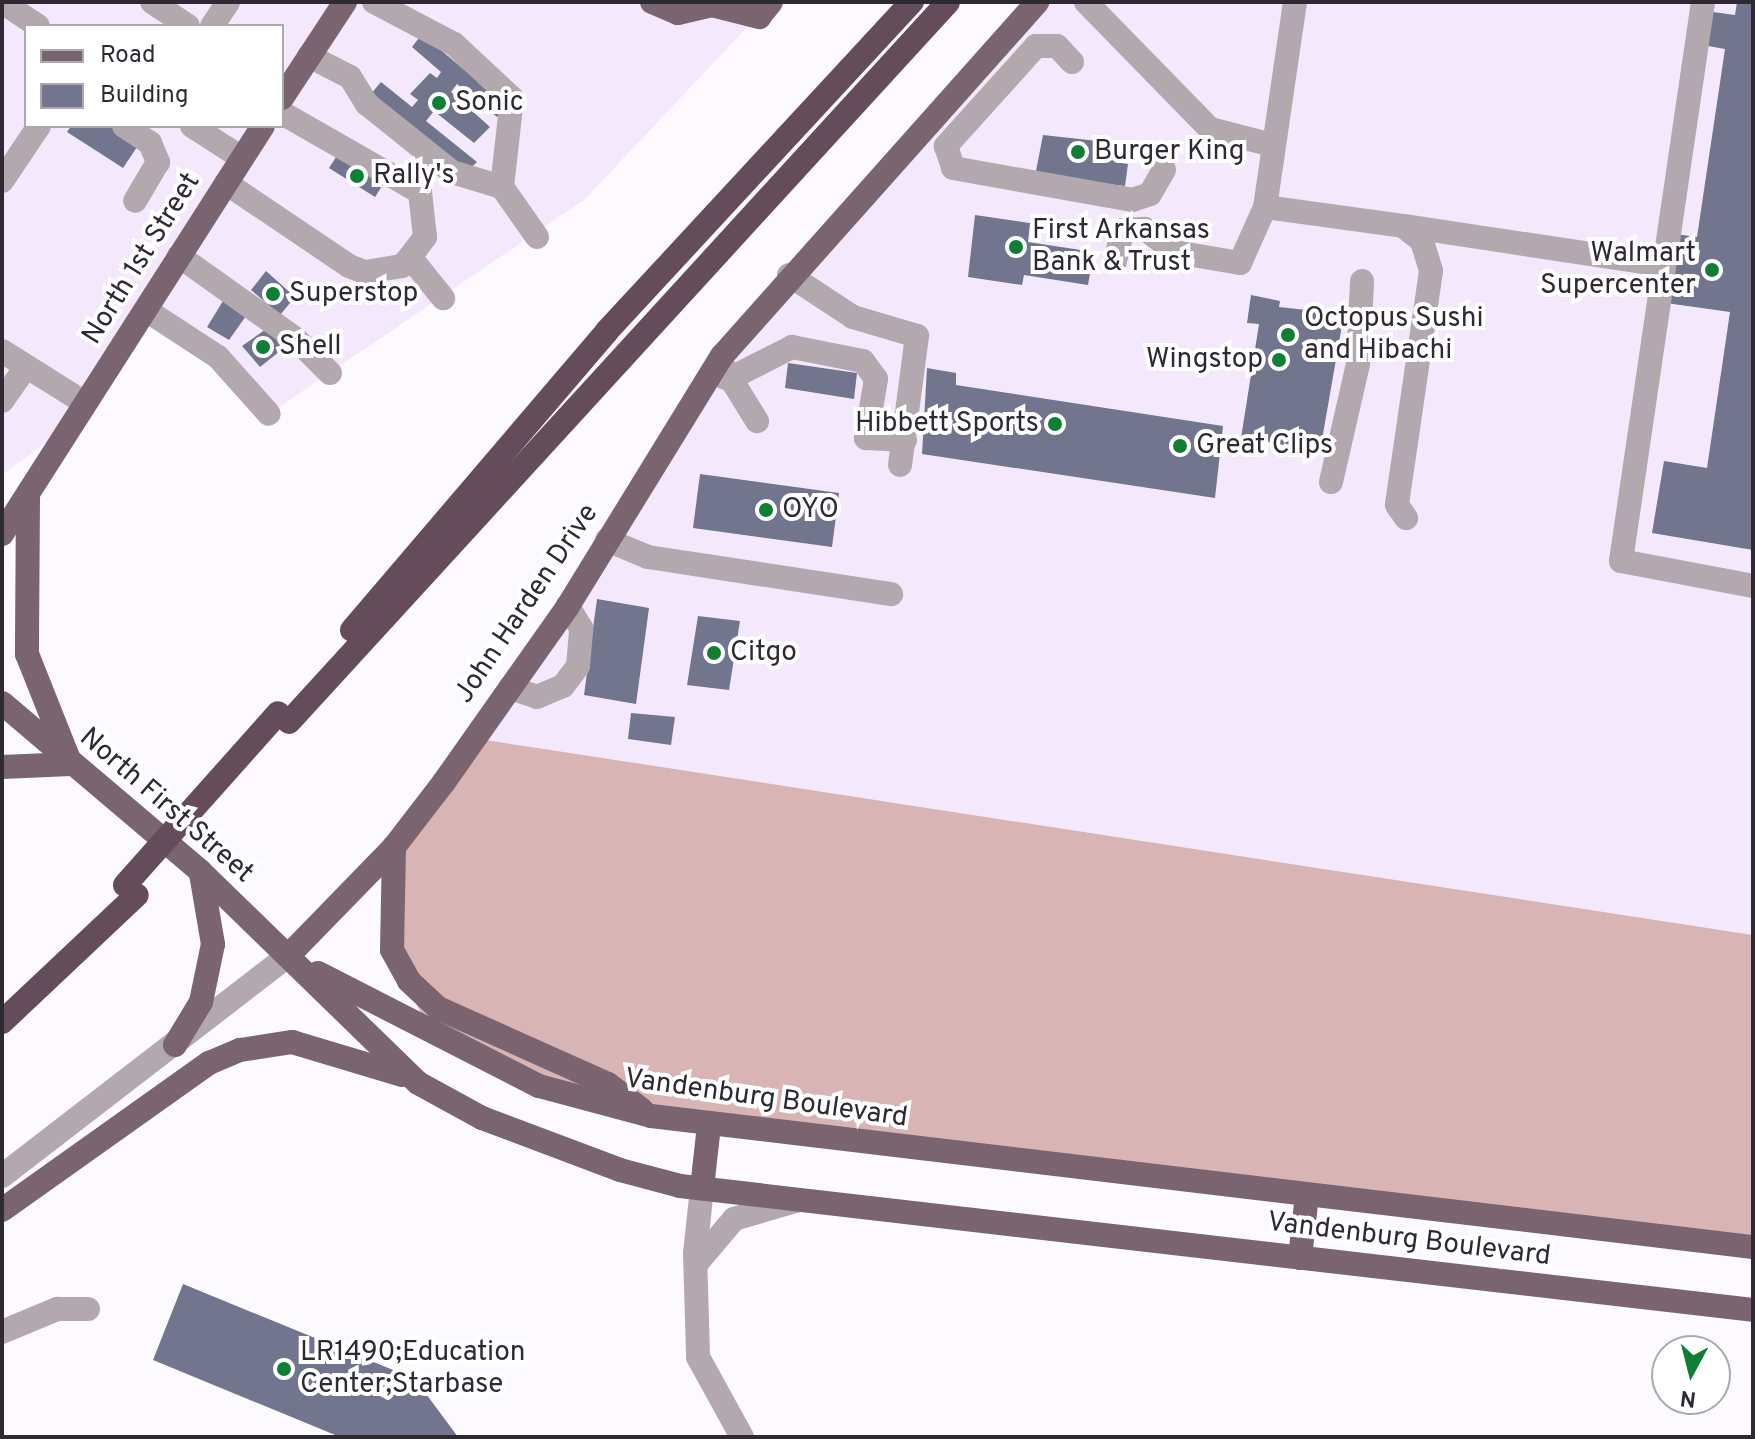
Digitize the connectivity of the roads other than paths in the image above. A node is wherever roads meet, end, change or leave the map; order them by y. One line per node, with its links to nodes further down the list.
1 (2, 2): 14 (street)
2 (152, 2): 15 (street)
3 (228, 2): 16 (street)
4 (345, 2): 17 (main road)
5 (374, 2): 30 (street)
6 (652, 2): 7 (main road)
7 (771, 2)
8 (912, 2): 63 (highway)
9 (948, 2): 63 (highway)
10 (1037, 2): 39 (main road, John Harden Drive)
11 (1086, 2): 25 (street)
12 (1295, 2): 25 (street)
13 (1703, 2): 38 (street)
14 (35, 24)
15 (185, 24)
16 (213, 24)
17 (309, 56): 19 (main road); 30 (street)
18 (1072, 62): 27 (street)
19 (284, 95)
20 (284, 114): 36 (street)
21 (38, 128): 28 (street)
22 (127, 128): 31 (street)
23 (195, 128): 26 (street)
24 (262, 128): 26 (main road, North 1st Street)
25 (1273, 145): 32 (street)
26 (242, 158): 29 (main road, North 1st Street)
27 (1164, 170)
28 (2, 181)
29 (226, 183): 35 (main road, North 1st Street); 36 (street)
30 (502, 187): 34 (street)
31 (135, 201)
32 (1265, 207): 33 (street); 37 (street)
33 (1403, 226): 38 (street); 55 (street)
34 (537, 237)
35 (179, 256): 42 (main road, North 1st Street); 46 (street)
36 (410, 257): 41 (street)
37 (1115, 261)
38 (1664, 265): 58 (street)
39 (789, 275): 45 (main road, John Harden Drive); 51 (street)
40 (1362, 281): 53 (street)
41 (443, 298)
42 (146, 310): 48 (main road, North 1st Street); 49 (street)
43 (2, 351): 44 (street)
44 (26, 367): 47 (street); 48 (street)
45 (722, 369): 50 (street); 51 (street); 57 (main road, John Harden Drive)
46 (330, 373)
47 (2, 401)
48 (85, 403): 54 (main road, North 1st Street)
49 (269, 414)
50 (757, 421)
51 (905, 440): 52 (street)
52 (900, 465)
53 (1331, 482)
54 (29, 492): 56 (main road); 64 (main road)
55 (1406, 518)
56 (2, 534)
57 (607, 540): 59 (street); 60 (main road, John Harden Drive)
58 (1753, 586)
59 (891, 594)
60 (568, 606): 61 (main road, John Harden Drive); 61 (street)
61 (510, 688): 66 (main road, John Harden Drive)
62 (2, 703): 64 (main road, North First Street)
63 (284, 718): 68 (highway)
64 (71, 764): 65 (main road); 67 (main road, North First Street)
65 (2, 767)
66 (394, 847): 69 (main road, John Harden Drive); 74 (main road)
67 (200, 871): 69 (main road, North First Street); 72 (main road)
68 (131, 890): 70 (highway); 71 (highway)
69 (288, 956): 72 (street, John Harden Drive); 73 (main road, Vandenburg Boulevard); 74 (main road, Vandenburg Boulevard)
70 (2, 1000)
71 (2, 1022)
72 (175, 1045): 76 (street, John Harden Drive)
73 (418, 1083): 77 (main road, Vandenburg Boulevard); 80 (main road)
74 (651, 1116): 75 (main road, Vandenburg Boulevard)
75 (709, 1126): 77 (main road); 78 (main road, Vandenburg Boulevard)
76 (2, 1176)
77 (702, 1188): 79 (main road, Vandenburg Boulevard); 83 (street)
78 (1307, 1195): 81 (main road, Vandenburg Boulevard); 82 (main road)
79 (800, 1200): 82 (main road, Vandenburg Boulevard); 83 (street)
80 (2, 1210)
81 (1753, 1247)
82 (1300, 1258): 85 (main road, Vandenburg Boulevard)
83 (694, 1266): 87 (street)
84 (88, 1309): 86 (street)
85 (1753, 1310)
86 (2, 1332)
87 (742, 1437)

